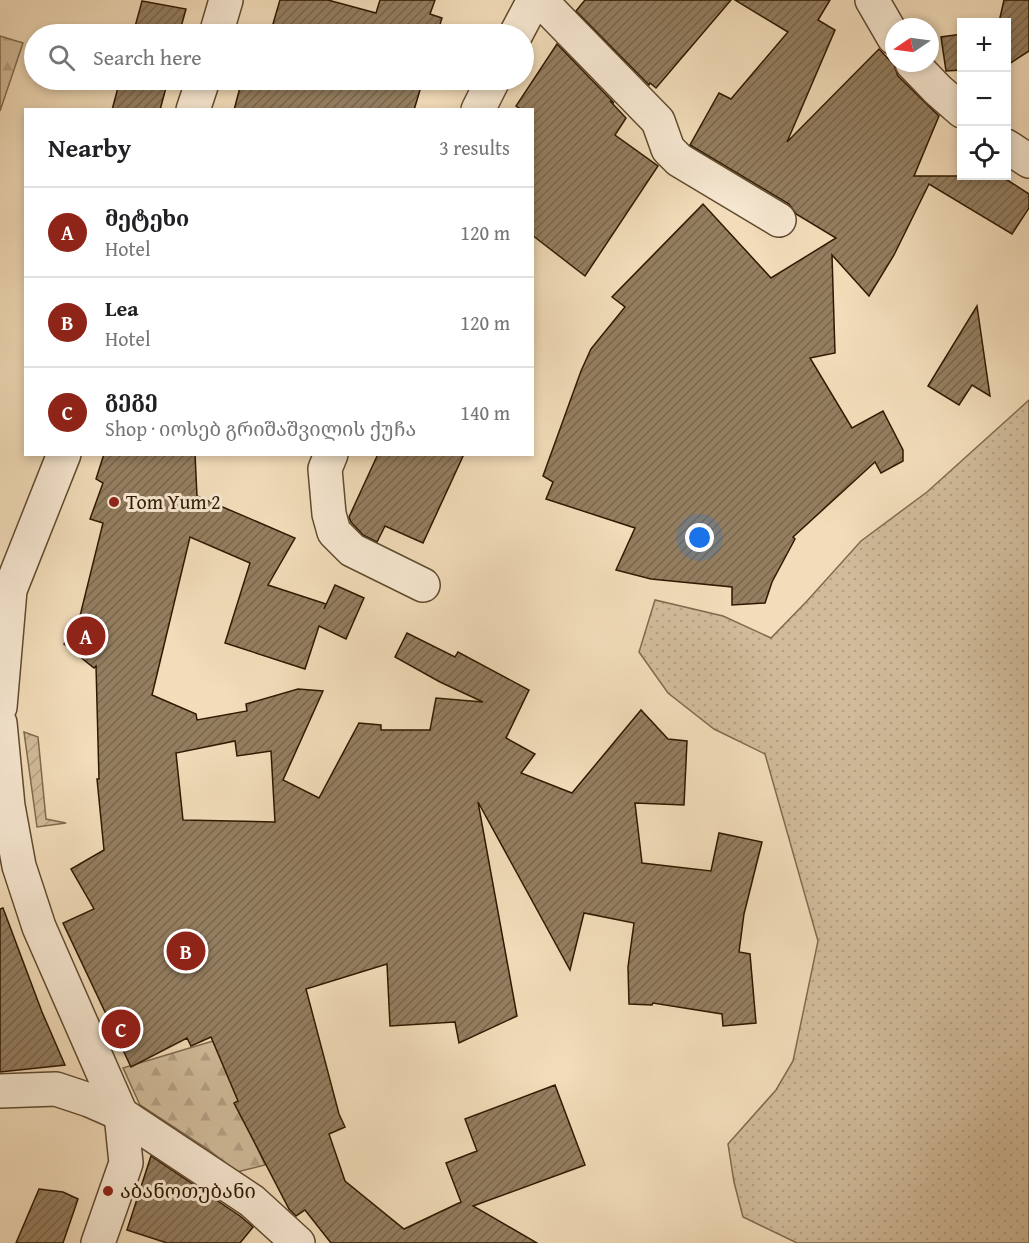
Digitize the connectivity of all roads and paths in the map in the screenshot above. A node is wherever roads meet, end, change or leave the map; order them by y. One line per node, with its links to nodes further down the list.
1 (226, 0): 6 (street)
2 (534, 0): 7 (street)
3 (540, 0): 16 (street)
4 (872, 0): 5 (street)
5 (885, 22)
6 (219, 24)
7 (521, 24)
8 (921, 72): 11 (street)
9 (200, 90): 12 (street)
10 (488, 90): 13 (street)
11 (957, 107)
12 (194, 108)
13 (479, 108)
14 (1011, 149): 15 (street)
15 (1029, 161)
16 (779, 220)
17 (63, 456): 20 (street)
18 (330, 456): 19 (street)
19 (423, 585)
20 (0, 707)
21 (0, 723): 23 (street)
22 (0, 1091): 23 (street)
23 (121, 1114): 24 (street); 25 (street)
24 (279, 1237)
25 (98, 1243)

